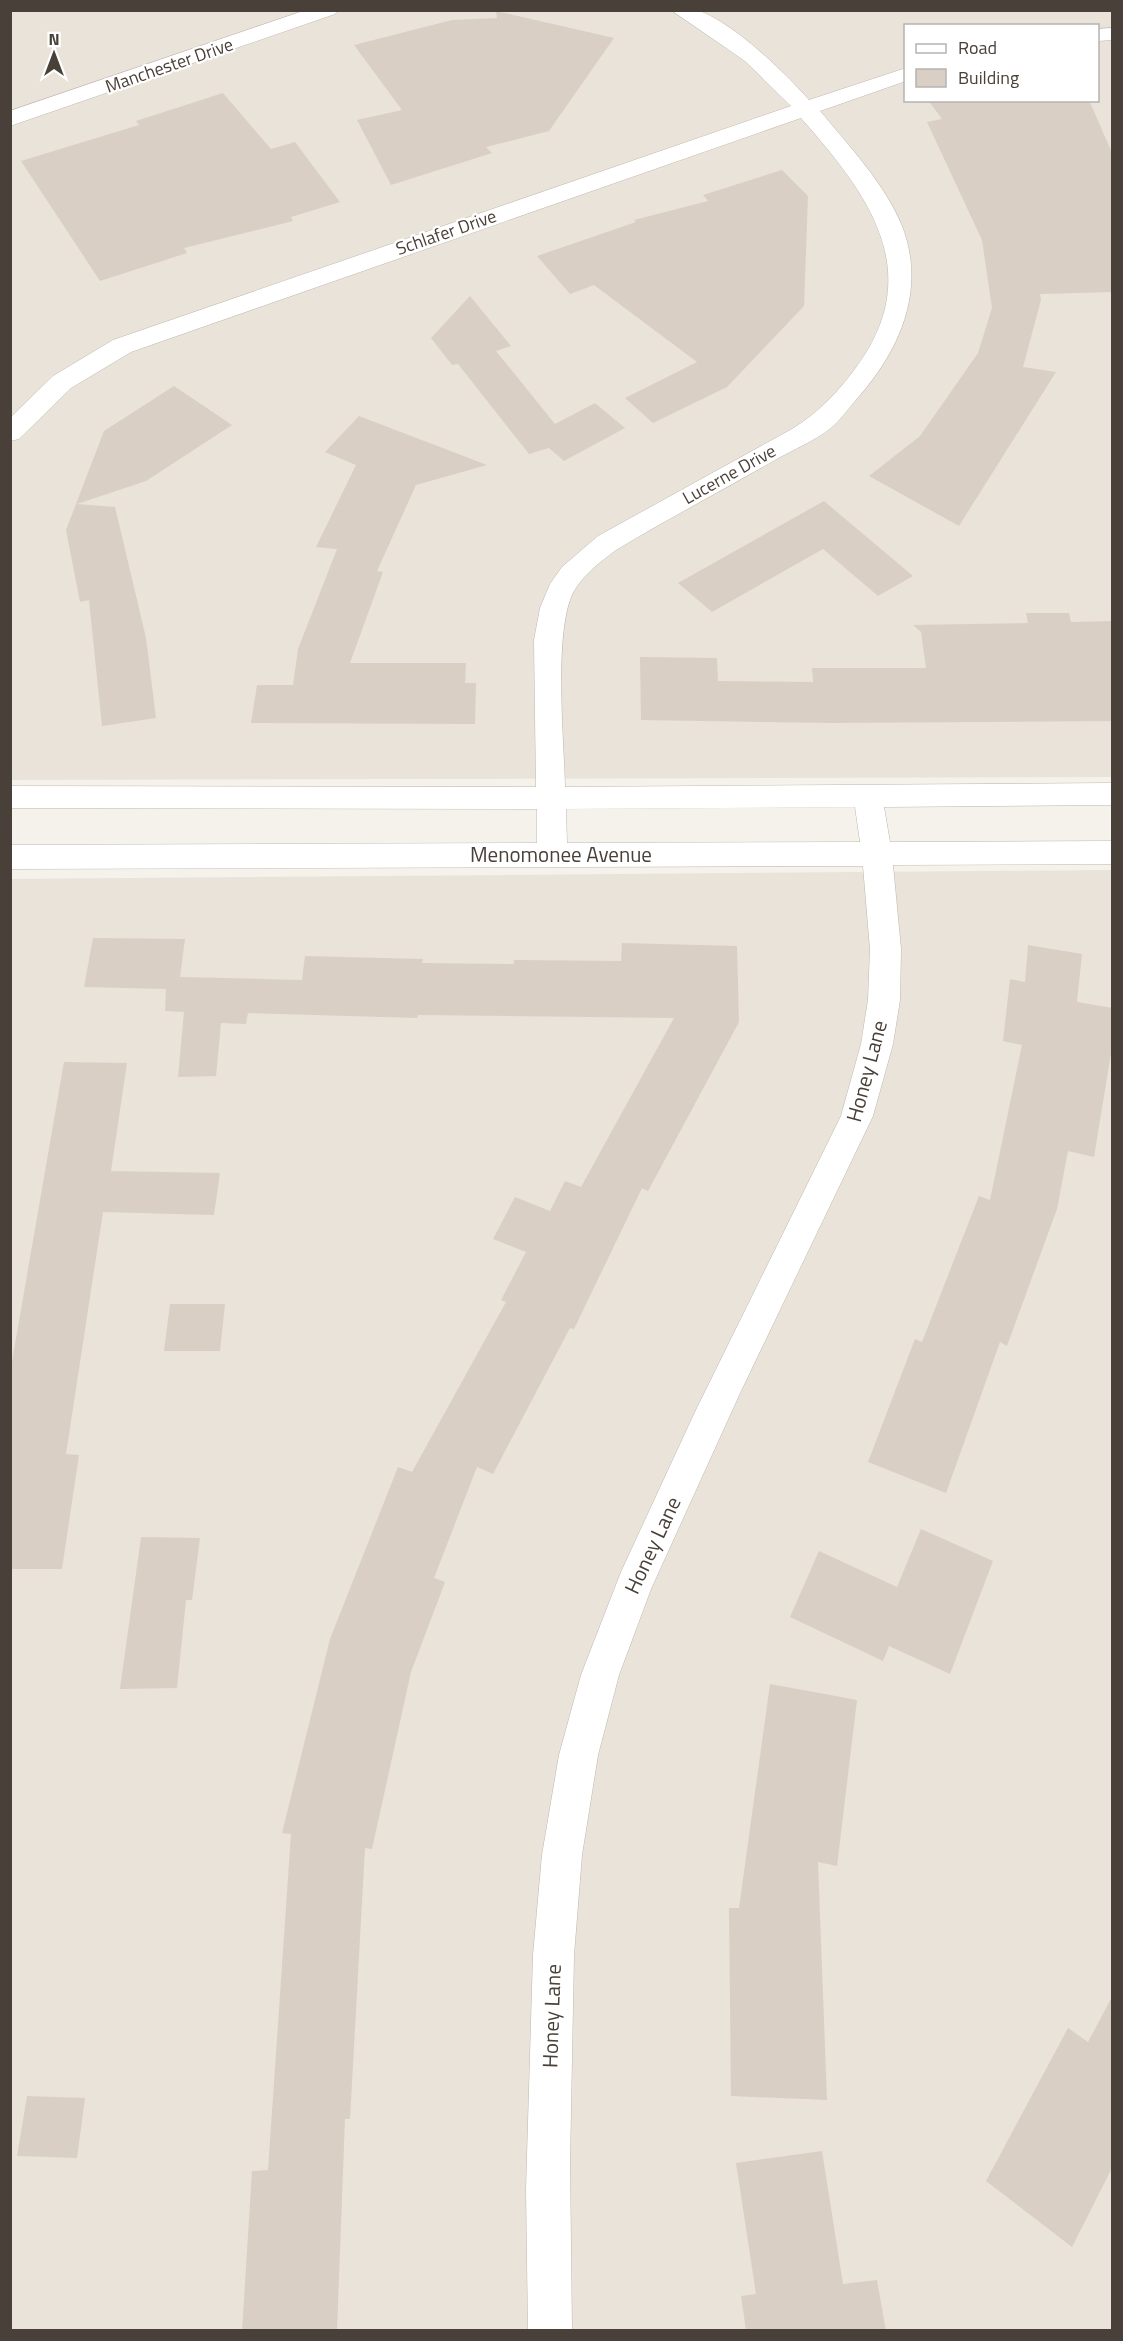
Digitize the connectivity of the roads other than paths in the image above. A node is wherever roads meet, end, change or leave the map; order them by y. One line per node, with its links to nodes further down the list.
1 (328, 10): 5 (street, Manchester Drive)
2 (681, 10): 4 (street)
3 (904, 75): 4 (street, Schlafer Drive)
4 (807, 108): 6 (street, Schlafer Drive); 10 (street, Lucerne Drive)
5 (10, 119)
6 (10, 433)
7 (1113, 794): 8 (street)
8 (868, 796): 10 (street); 11 (street, Honey Lane)
9 (10, 797): 10 (street)
10 (551, 798): 13 (street, Lucerne Drive)
11 (876, 852): 12 (street, Menomonee Avenue); 13 (street, Menomonee Avenue); 15 (street, Honey Lane)
12 (1113, 853)
13 (552, 854): 14 (street, Menomonee Avenue)
14 (10, 857)
15 (550, 2331)

